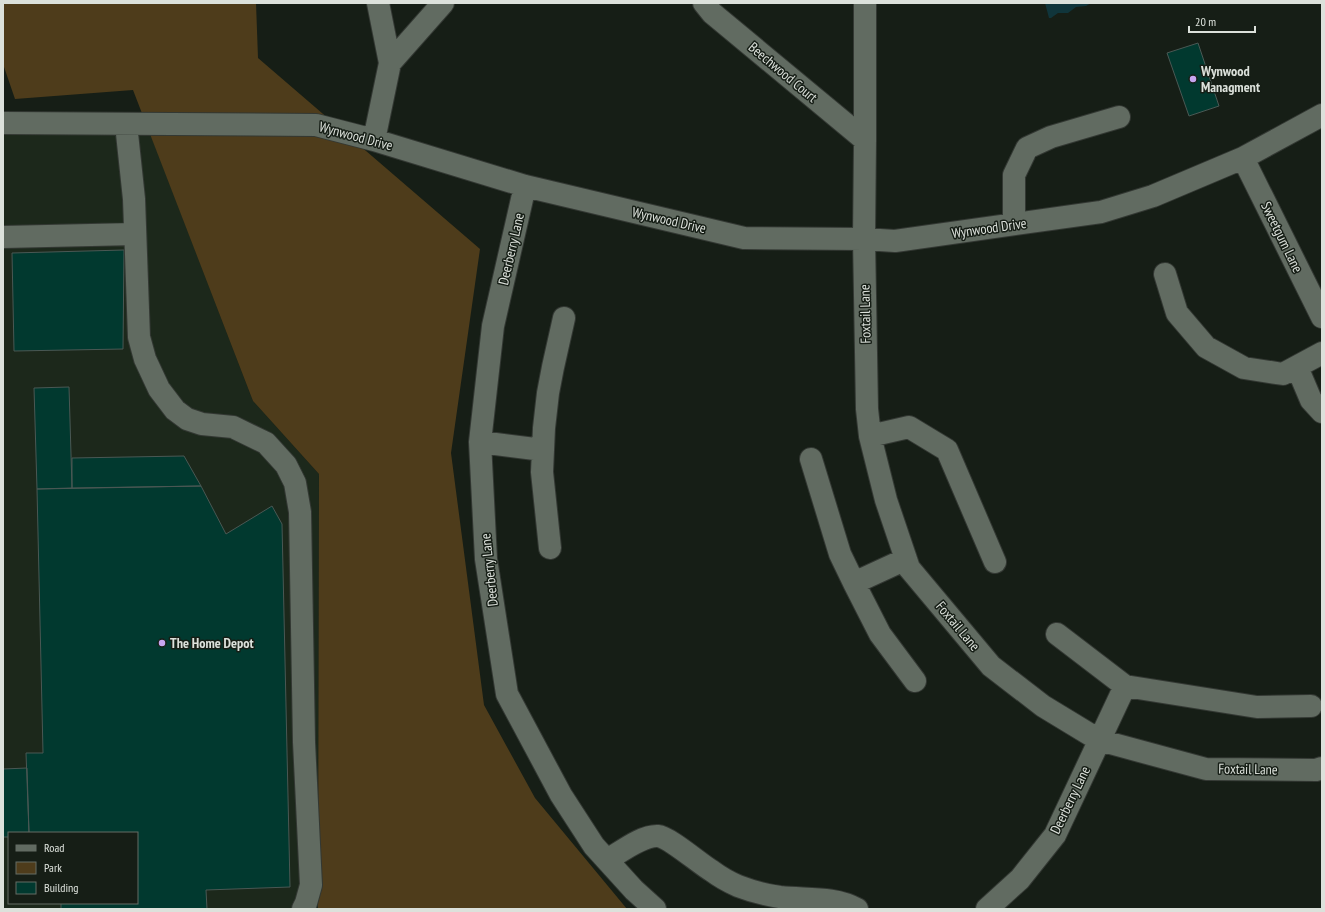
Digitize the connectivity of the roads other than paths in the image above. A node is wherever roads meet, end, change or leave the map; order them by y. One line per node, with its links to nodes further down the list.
1 (378, 3): 5 (street)
2 (444, 3): 5 (street)
3 (704, 3): 11 (street, Beechwood Court)
4 (865, 3): 11 (street)
5 (390, 63): 10 (street)
6 (1322, 115): 12 (street, Wynwood Drive)
7 (1119, 117): 14 (street)
8 (3, 123): 9 (street, Wynwood Drive)
9 (126, 124): 10 (street, Wynwood Drive); 15 (street)
10 (374, 140): 13 (street, Wynwood Drive)
11 (865, 140): 17 (street)
12 (1243, 158): 14 (street, Wynwood Drive); 19 (street, Sweetgum Lane)
13 (525, 186): 17 (street, Wynwood Drive); 25 (street, Deerberry Lane)
14 (1014, 224): 17 (street, Wynwood Drive)
15 (135, 234): 16 (street); 39 (street)
16 (3, 237)
17 (864, 239): 24 (street, Foxtail Lane)
18 (1165, 274): 22 (street)
19 (1322, 317)
20 (564, 318): 26 (street)
21 (1322, 353): 22 (street)
22 (1297, 366): 23 (street)
23 (1322, 412)
24 (870, 436): 29 (street, Foxtail Lane); 30 (street)
25 (480, 442): 26 (street); 38 (street, Deerberry Lane)
26 (543, 450): 28 (street)
27 (811, 459): 31 (street)
28 (550, 548)
29 (906, 559): 31 (street); 36 (street, Foxtail Lane)
30 (995, 562)
31 (854, 583): 33 (street)
32 (1056, 634): 34 (street)
33 (915, 681)
34 (1125, 686): 35 (street); 36 (street, Deerberry Lane)
35 (1311, 706)
36 (1099, 740): 37 (street, Foxtail Lane); 42 (street, Deerberry Lane)
37 (1322, 768)
38 (606, 860): 40 (street, Deerberry Lane); 41 (street)
39 (303, 909)
40 (655, 909)
41 (857, 909)
42 (987, 909)

